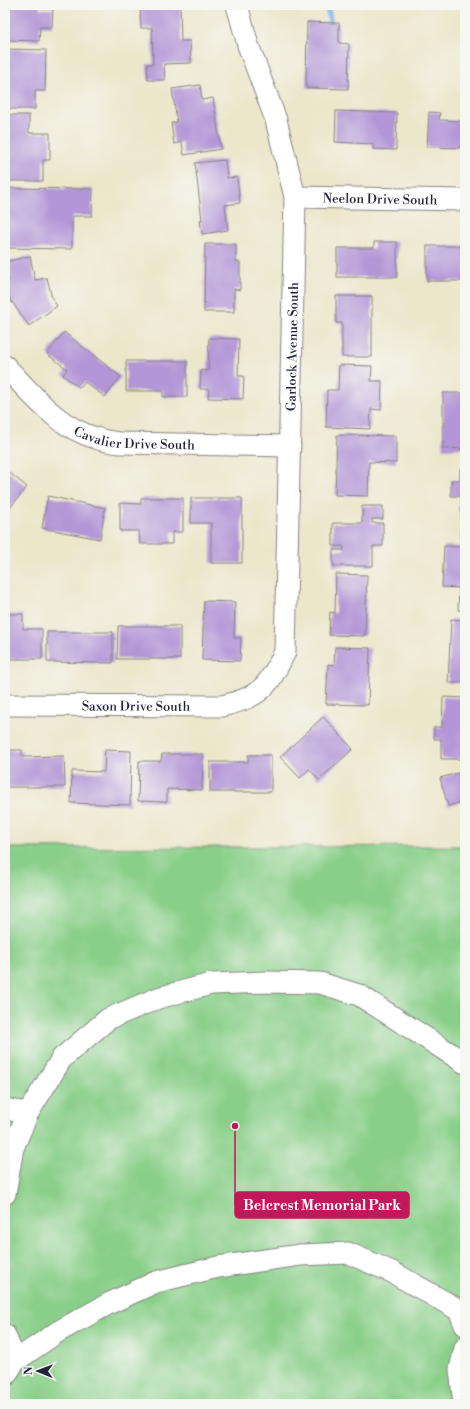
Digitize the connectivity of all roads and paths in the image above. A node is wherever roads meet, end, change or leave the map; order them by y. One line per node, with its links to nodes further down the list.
1 (237, 5): 2 (street, Garlock Avenue South)
2 (294, 197): 3 (street, Neelon Drive South); 5 (street, Garlock Avenue South)
3 (465, 200)
4 (5, 366): 5 (street, Cavalier Drive South)
5 (290, 446): 6 (street, Garlock Avenue South)
6 (263, 690): 7 (street, Saxon Drive South)
7 (5, 705)
8 (465, 1063): 10 (street)
9 (5, 1109): 10 (street)
10 (28, 1113): 11 (street)
11 (5, 1194)
12 (465, 1325): 15 (street)
13 (5, 1335): 15 (street)
14 (465, 1348): 16 (street)
15 (10, 1369)
16 (464, 1404)

